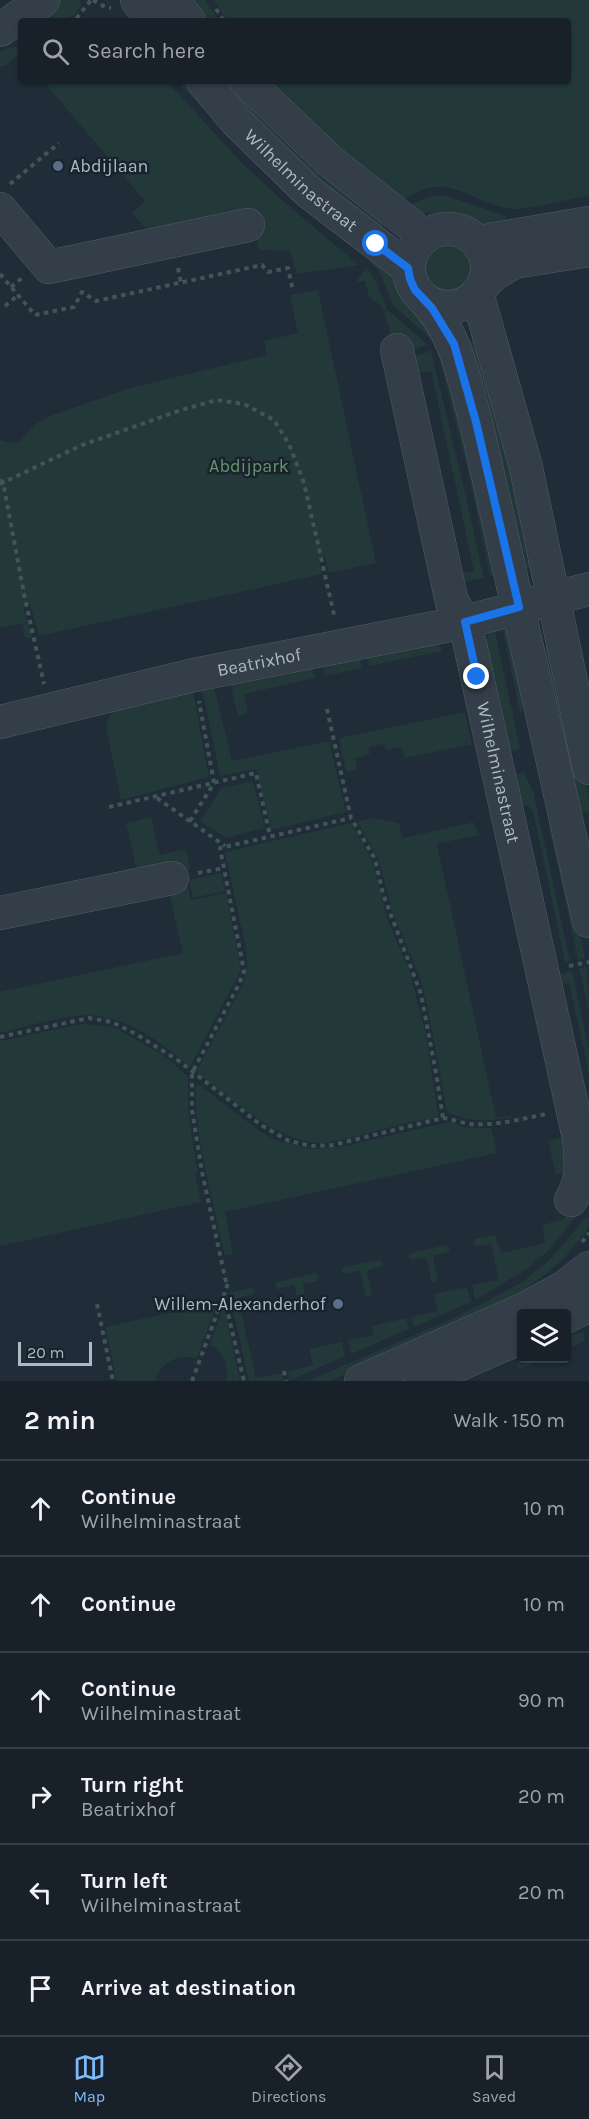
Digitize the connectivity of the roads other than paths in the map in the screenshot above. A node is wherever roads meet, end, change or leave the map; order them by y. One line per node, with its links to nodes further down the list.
1 (43, 0): 6 (street)
2 (172, 0): 5 (street)
3 (125, 4): 4 (street)
4 (148, 18)
5 (187, 18)
6 (0, 30)
7 (205, 84): 14 (street, Wilhelminastraat)
8 (249, 84): 14 (street, Wilhelminastraat)
9 (4, 197): 11 (street)
10 (589, 223): 12 (street)
11 (248, 225)
12 (480, 247): 14 (street); 15 (street)
13 (589, 250): 15 (street)
14 (415, 253): 16 (street)
15 (480, 289): 16 (street); 19 (street)
16 (423, 298): 20 (street)
17 (397, 350): 21 (street, Wilhelminastraat)
18 (589, 589): 19 (street, Beatrixhof)
19 (554, 598): 20 (street, Beatrixhof); 23 (street)
20 (519, 607): 21 (street, Beatrixhof); 26 (street)
21 (465, 622): 22 (street, Beatrixhof); 27 (street, Wilhelminastraat)
22 (0, 722)
23 (589, 768)
24 (172, 878): 25 (street)
25 (0, 913)
26 (589, 921)
27 (571, 1200)
28 (589, 1268): 32 (street)
29 (589, 1305): 30 (street)
30 (571, 1315)
31 (517, 1340): 33 (street)
32 (361, 1381)
33 (422, 1381)

